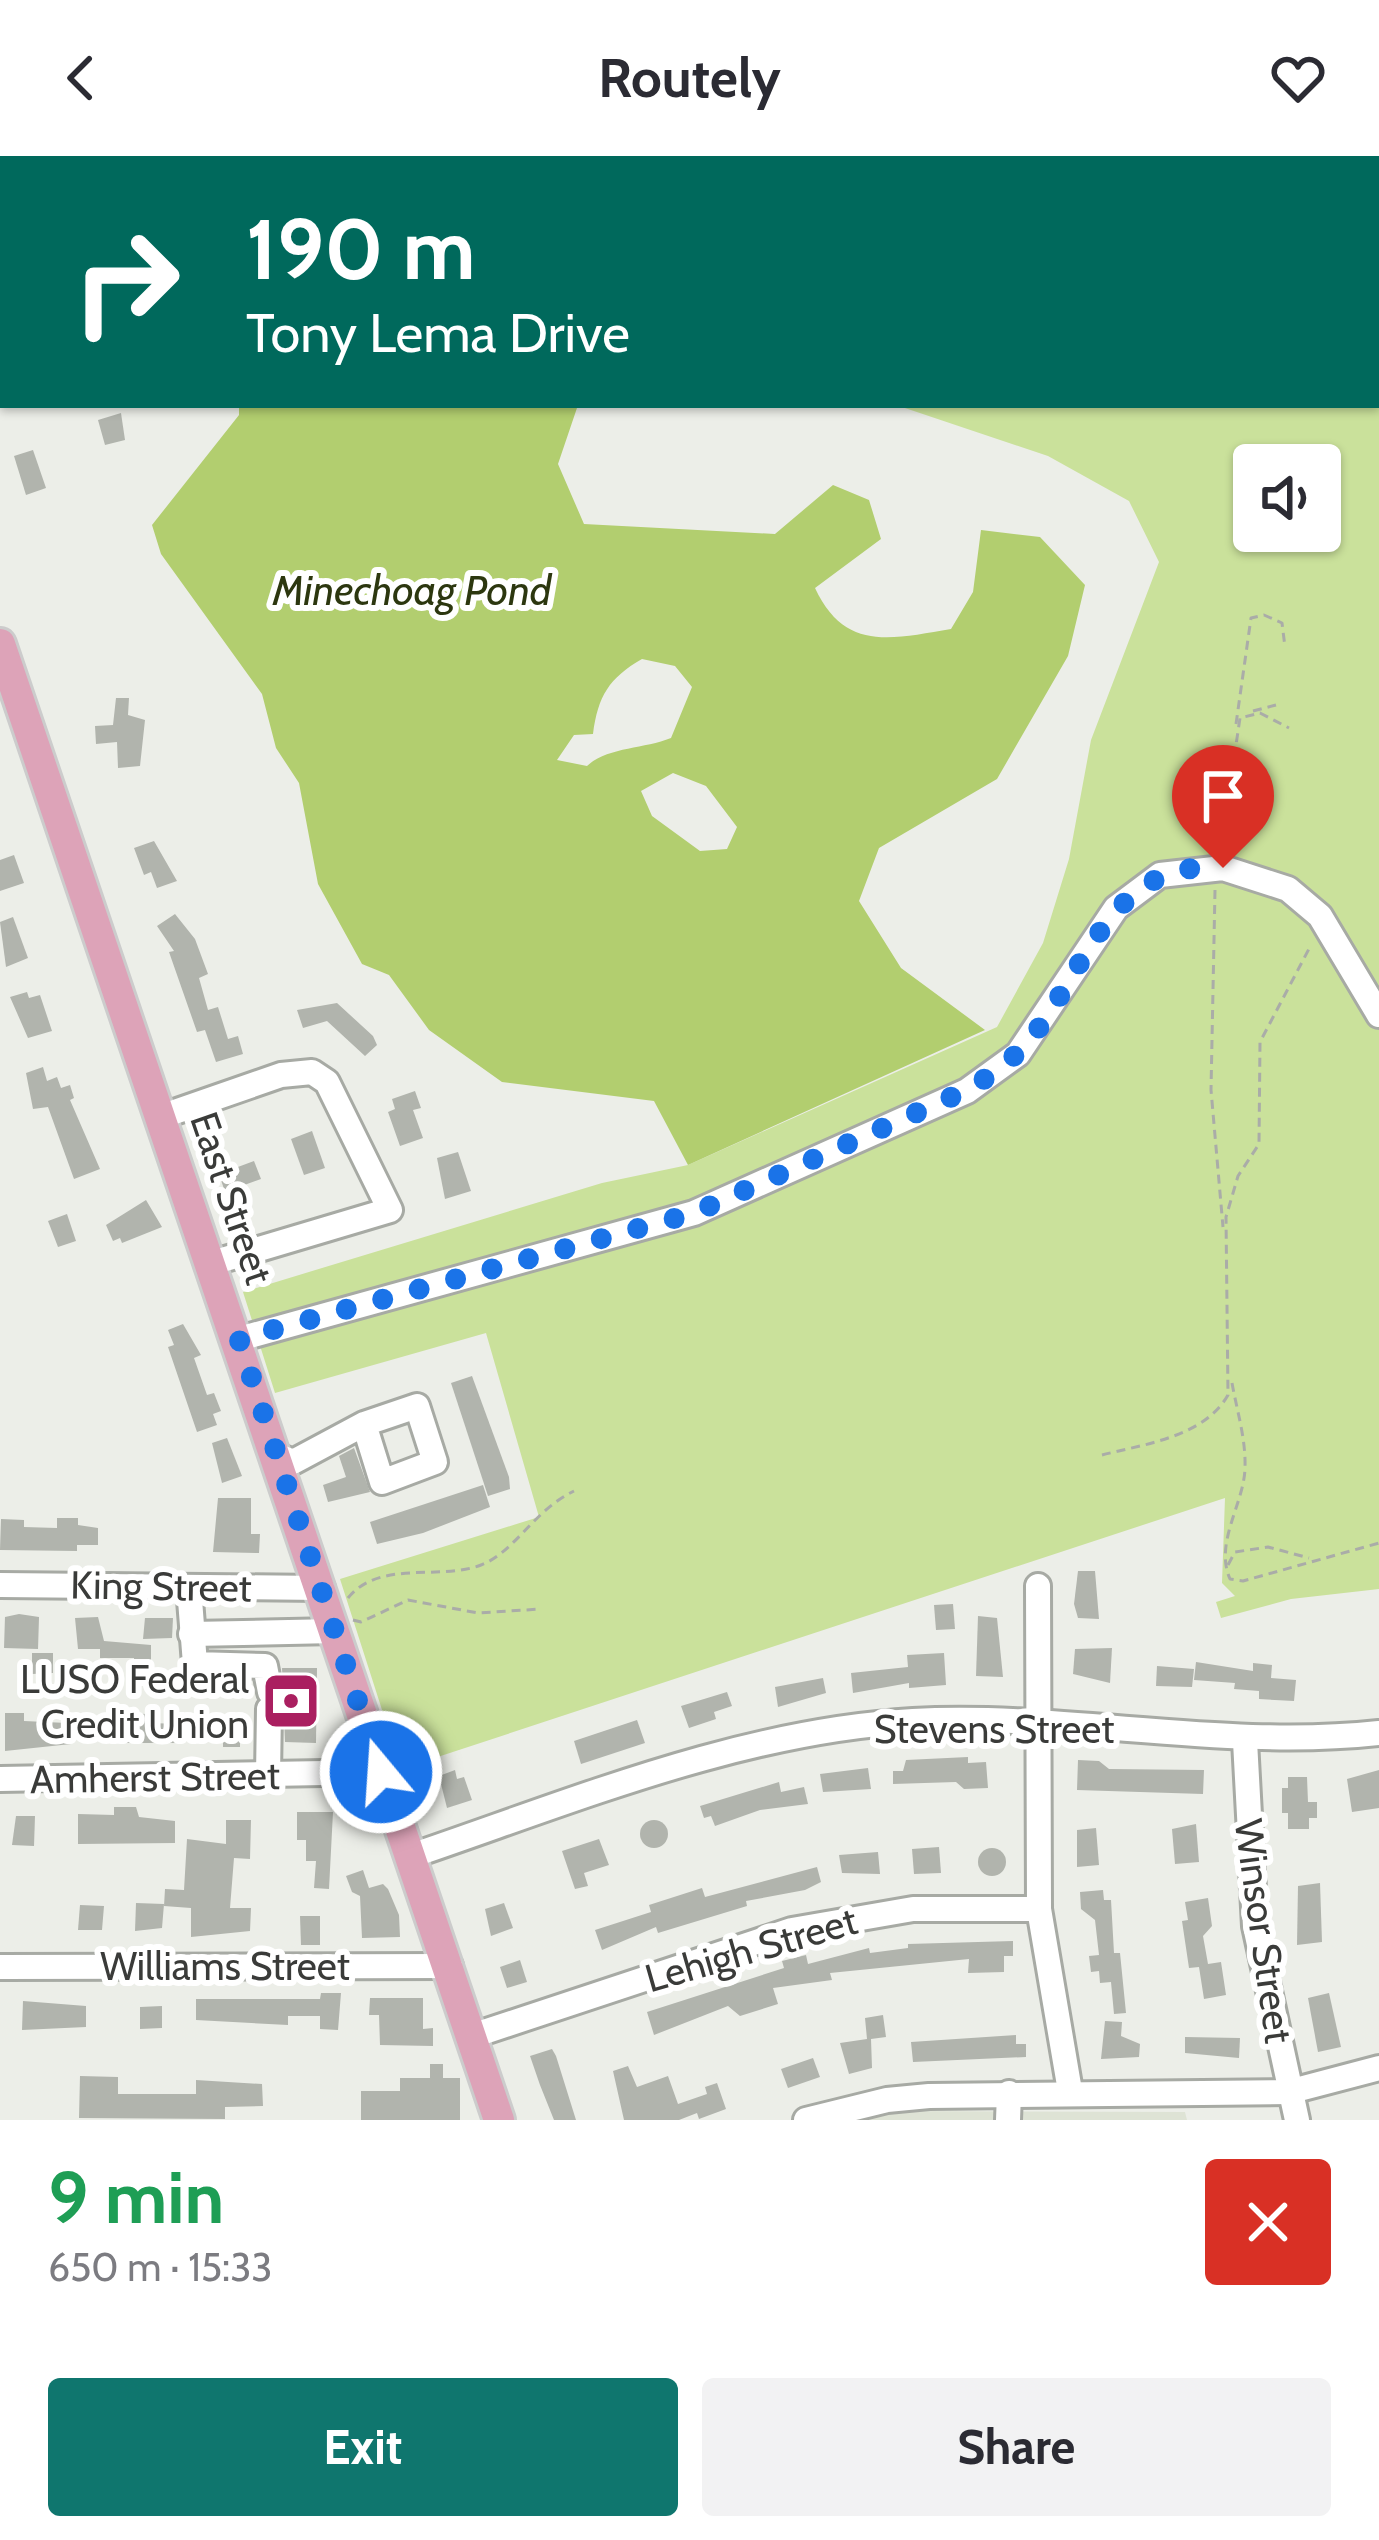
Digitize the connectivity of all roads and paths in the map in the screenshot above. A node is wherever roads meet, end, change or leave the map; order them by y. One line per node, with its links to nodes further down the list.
1 (0, 644): 10 (main road, East Street)
2 (1285, 647): 6 (path)
3 (1276, 705): 4 (path)
4 (1252, 712): 5 (path); 6 (path)
5 (1289, 728)
6 (1235, 732): 7 (path)
7 (1223, 868): 8 (street); 11 (path); 13 (street)
8 (1321, 916): 9 (street); 11 (path)
9 (1379, 1015)
10 (163, 1116): 12 (main road, East Street); 12 (street)
11 (1223, 1239): 14 (path)
12 (212, 1263): 13 (main road, East Street)
13 (239, 1339): 17 (main road, East Street)
14 (1232, 1382): 16 (path); 21 (path)
15 (364, 1424): 17 (street)
16 (1102, 1454)
17 (280, 1459): 26 (main road, East Street)
18 (574, 1491): 26 (path)
19 (1379, 1543): 20 (path)
20 (1316, 1559): 21 (path); 21 (path)
21 (1227, 1573)
22 (0, 1585): 24 (street, King Street)
23 (1038, 1586): 28 (street)
24 (189, 1587): 26 (street, King Street); 27 (street)
25 (541, 1609): 26 (path)
26 (336, 1611): 27 (street); 31 (main road, East Street)
27 (191, 1634): 32 (street)
28 (1036, 1724): 30 (street, Stevens Street); 34 (street, Stevens Street); 35 (street)
29 (1379, 1733): 30 (street, Stevens Street)
30 (1245, 1741): 41 (street, Winsor Street)
31 (381, 1772): 32 (street, Amherst Street); 34 (main road, East Street)
32 (268, 1776): 33 (street, Amherst Street)
33 (0, 1779)
34 (411, 1856): 37 (main road, East Street)
35 (1039, 1910): 38 (street, Lehigh Street); 40 (street)
36 (0, 1966): 37 (street, Williams Street)
37 (450, 1966): 38 (main road, East Street)
38 (472, 2036): 44 (main road, East Street)
39 (1379, 2068): 41 (street)
40 (1070, 2091): 41 (street); 42 (street)
41 (1288, 2092): 47 (street, Winsor Street)
42 (1009, 2093): 43 (street); 46 (street)
43 (917, 2109): 45 (street)
44 (500, 2120)
45 (806, 2120)
46 (1008, 2120)
47 (1297, 2120)

